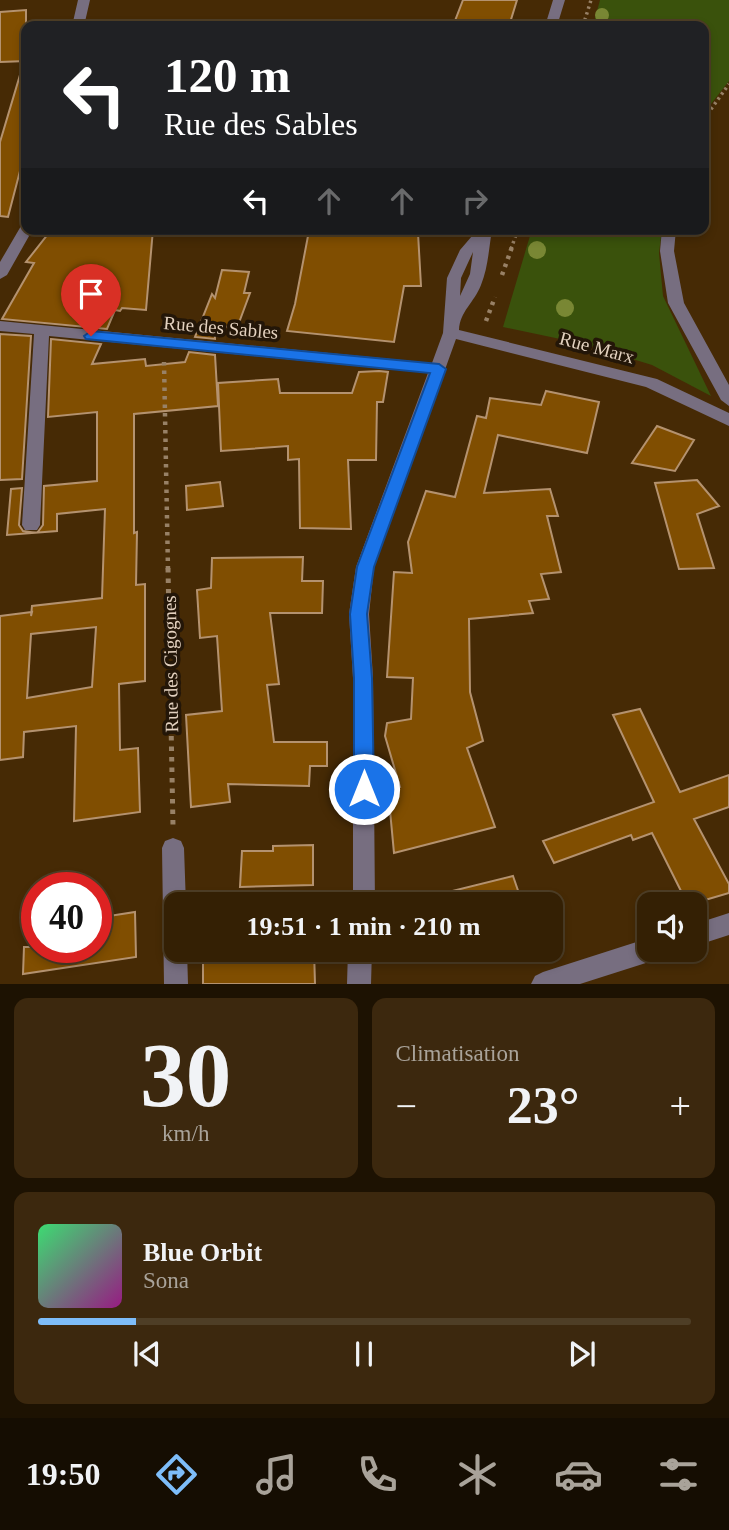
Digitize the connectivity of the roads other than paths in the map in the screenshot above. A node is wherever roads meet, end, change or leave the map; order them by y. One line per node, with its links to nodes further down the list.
1 (85, 0): 3 (street)
2 (559, 0): 4 (street)
3 (79, 21)
4 (553, 21)
5 (23, 235): 9 (street)
6 (480, 235): 10 (street)
7 (483, 235): 10 (street)
8 (668, 235): 15 (street)
9 (0, 275)
10 (454, 313): 13 (street)
11 (0, 326): 12 (street, Rue des Sables)
12 (42, 330): 14 (street, Rue des Sables); 17 (street)
13 (451, 333): 14 (street); 16 (street, Rue Marx)
14 (439, 369): 19 (street)
15 (729, 400)
16 (728, 415)
17 (31, 525)
18 (173, 848): 24 (street)
19 (364, 892)
20 (729, 924): 21 (street)
21 (707, 931)
22 (637, 954): 26 (street)
23 (360, 962): 25 (street)
24 (176, 984)
25 (359, 984)
26 (543, 984)

